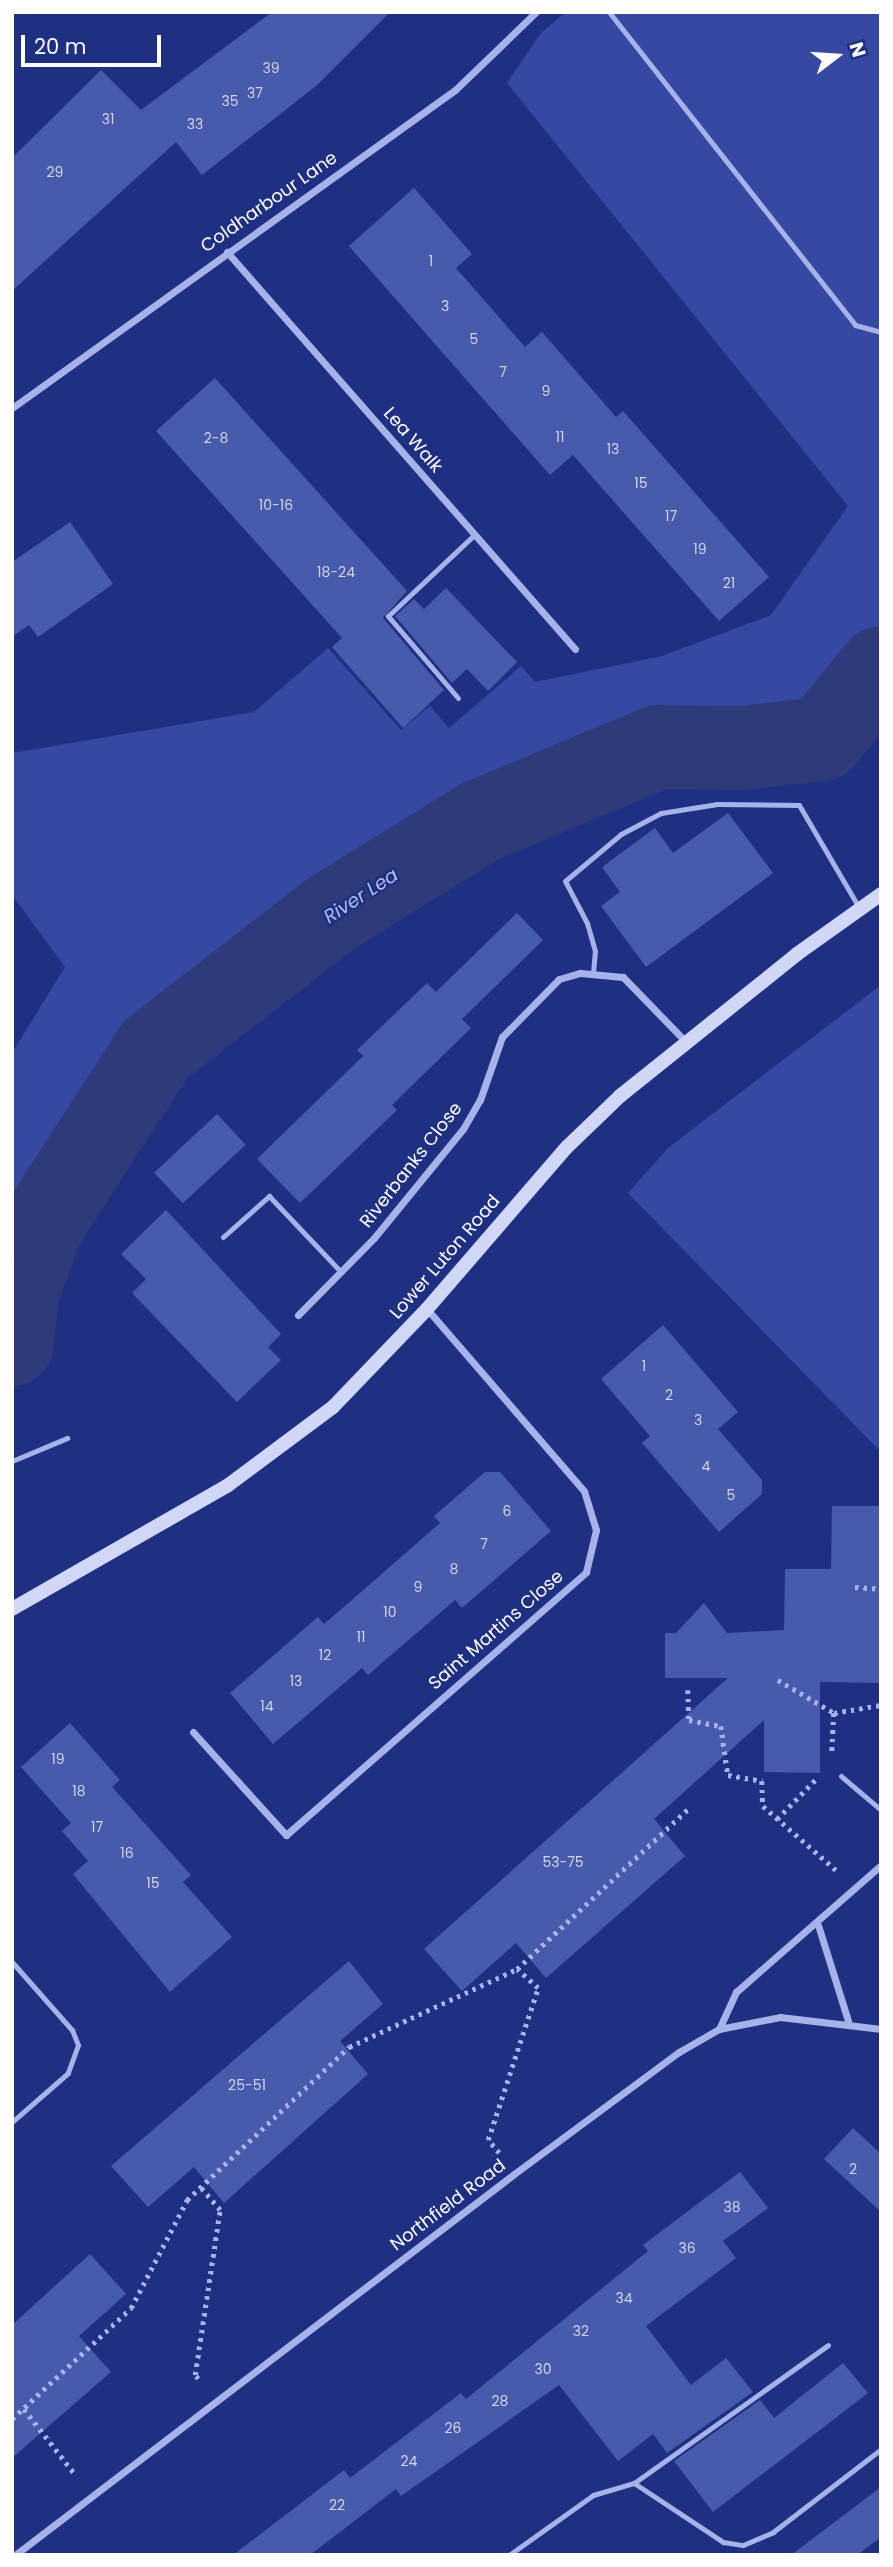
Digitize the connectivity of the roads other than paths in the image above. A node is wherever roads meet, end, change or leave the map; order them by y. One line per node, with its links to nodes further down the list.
1 (536, 12): 3 (street, Coldharbour Lane)
2 (609, 12): 4 (lane)
3 (228, 252): 5 (street, Coldharbour Lane); 6 (street, Lea Walk)
4 (881, 332)
5 (12, 408)
6 (474, 535): 7 (street, Lea Walk); 8 (lane)
7 (575, 649)
8 (458, 698)
9 (881, 894): 10 (main road, Lower Luton Road)
10 (860, 909): 11 (lane); 12 (main road, Lower Luton Road)
11 (593, 973): 12 (street, Riverbanks Close); 14 (street, Riverbanks Close)
12 (685, 1041): 15 (main road, Lower Luton Road)
13 (223, 1237): 14 (lane)
14 (341, 1272): 16 (street, Riverbanks Close)
15 (427, 1309): 19 (main road, Lower Luton Road); 20 (street, Saint Martins Close)
16 (298, 1315)
17 (67, 1438): 18 (lane)
18 (12, 1461)
19 (12, 1609)
20 (193, 1732)
21 (841, 1776): 22 (lane)
22 (881, 1810)
23 (881, 1865): 24 (street)
24 (818, 1925): 26 (street); 27 (street)
25 (12, 1962): 29 (lane)
26 (848, 2021): 27 (street, Northfield Road); 28 (street, Northfield Road)
27 (719, 2029): 33 (street, Northfield Road)
28 (881, 2029)
29 (12, 2122)
30 (828, 2346): 32 (lane)
31 (881, 2449): 32 (lane)
32 (634, 2483): 34 (lane)
33 (15, 2555)
34 (509, 2555)

